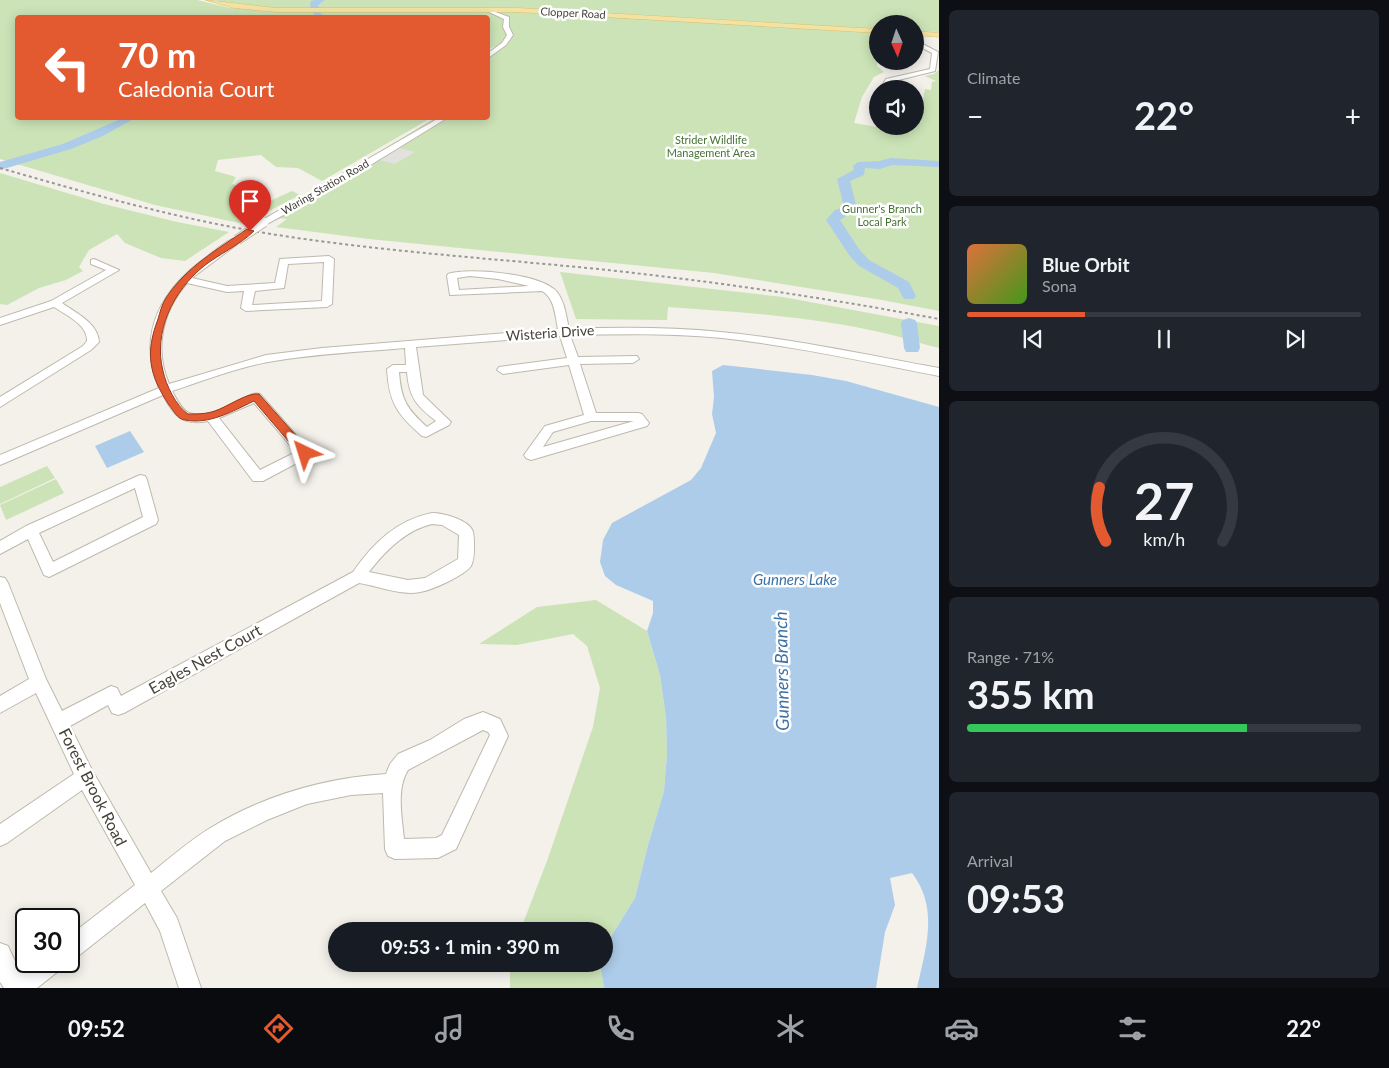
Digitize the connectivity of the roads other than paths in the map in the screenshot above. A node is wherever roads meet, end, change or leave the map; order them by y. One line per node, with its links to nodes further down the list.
1 (208, 0): 2 (main road, Clopper Road)
2 (489, 10): 3 (main road, Clopper Road); 7 (street)
3 (869, 30)
4 (924, 33): 5 (main road)
5 (939, 34)
6 (924, 47): 8 (street)
7 (490, 54)
8 (888, 80)
9 (440, 120): 11 (street, Waring Station Road, bridge)
10 (94, 262): 14 (street)
11 (184, 280): 12 (street); 23 (street, Waring Station Road)
12 (250, 288): 12 (street)
13 (544, 288): 13 (street); 16 (street)
14 (55, 302): 15 (street); 24 (street)
15 (0, 322)
16 (564, 332): 17 (street, Wisteria Drive); 19 (street); 22 (street, Wisteria Drive)
17 (410, 344): 20 (street); 23 (street, Wisteria Drive)
18 (633, 359): 19 (street)
19 (573, 360): 21 (street); 26 (street)
20 (414, 368): 20 (street)
21 (503, 370)
22 (939, 372)
23 (164, 390): 25 (street, Waring Station Road); 27 (street)
24 (0, 403)
25 (211, 416): 25 (street)
26 (591, 417): 26 (street)
27 (0, 460)
28 (31, 530): 28 (street); 29 (street)
29 (0, 548)
30 (358, 576): 30 (street, Eagles Nest Court); 34 (street, Eagles Nest Court)
31 (1, 592): 32 (street, Forest Brook Road)
32 (39, 682): 33 (street); 34 (street, Forest Brook Road)
33 (0, 705)
34 (60, 722): 35 (street, Forest Brook Road)
35 (86, 777): 37 (street); 38 (street, Forest Brook Road)
36 (392, 783): 36 (street); 38 (street)
37 (0, 836)
38 (147, 889): 39 (street); 42 (street, Forest Brook Road)
39 (80, 941)
40 (0, 954): 41 (street)
41 (38, 973)
42 (190, 988)

